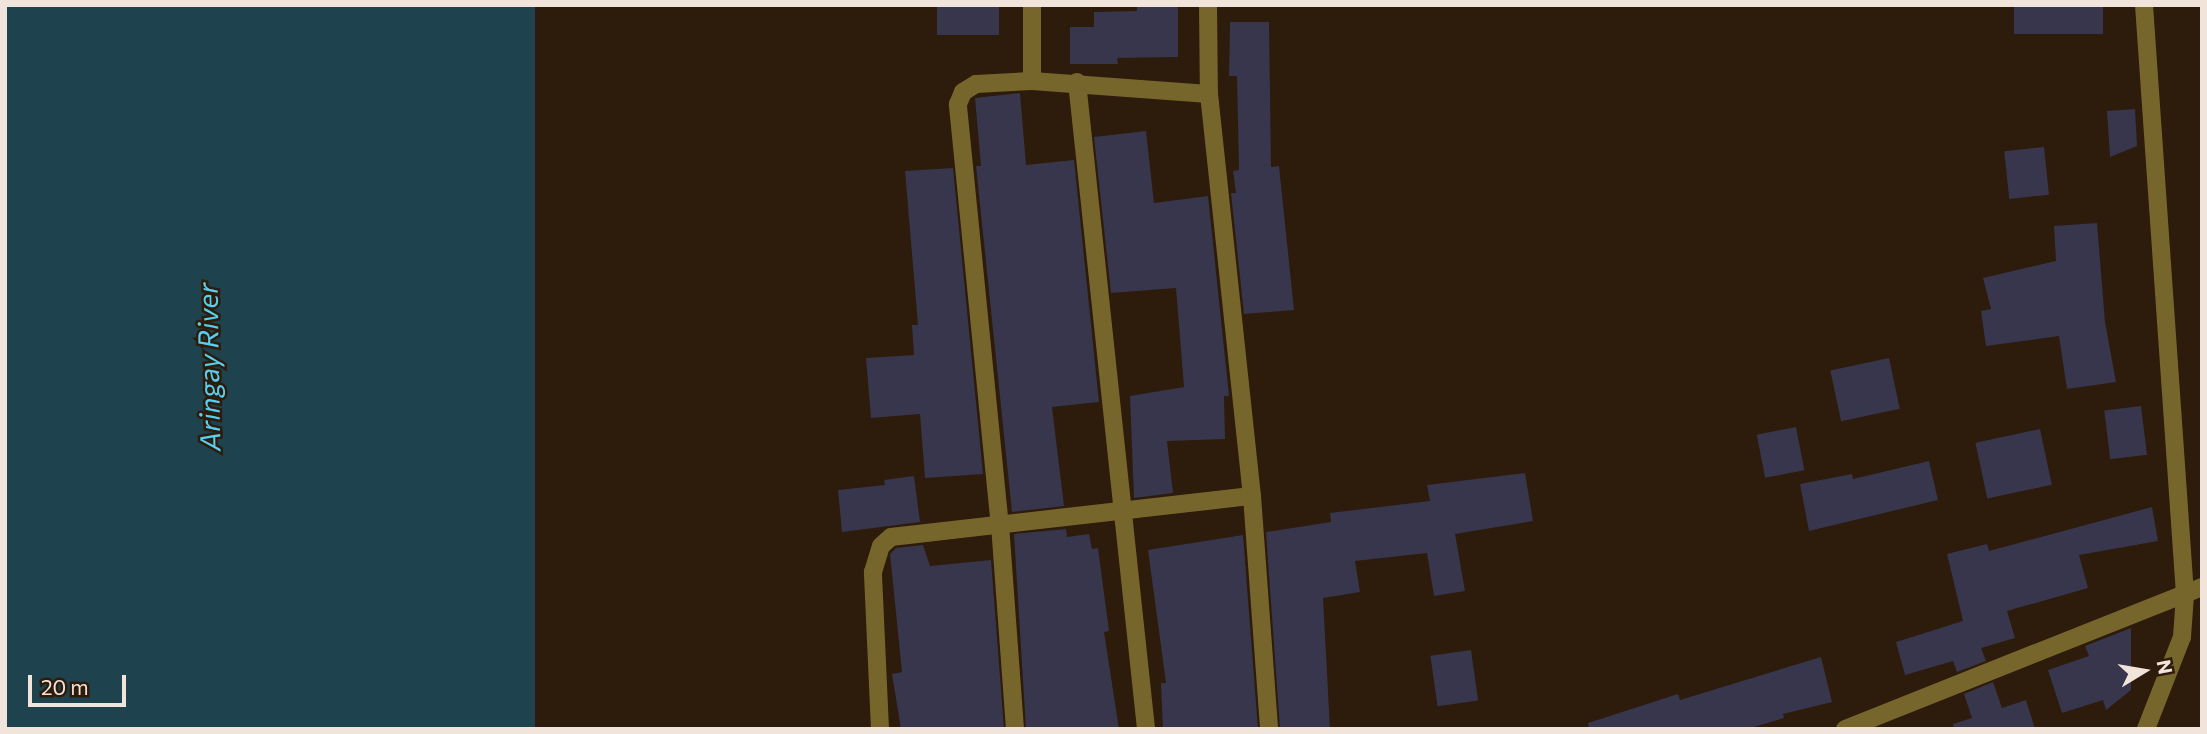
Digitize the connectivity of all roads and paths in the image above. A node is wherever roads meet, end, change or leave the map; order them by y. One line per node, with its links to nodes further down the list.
1 (1032, 5): 4 (street)
2 (1208, 5): 6 (street)
3 (2144, 5): 11 (street)
4 (1032, 81): 5 (street); 9 (street)
5 (1077, 82): 6 (street); 8 (street)
6 (1209, 94): 7 (street)
7 (1252, 496): 8 (street); 15 (street)
8 (1126, 511): 9 (street); 14 (street)
9 (1000, 527): 12 (street); 13 (street)
10 (2202, 587): 11 (street)
11 (2185, 595): 16 (street); 17 (street)
12 (880, 729)
13 (1016, 729)
14 (1146, 729)
15 (1269, 729)
16 (1845, 729)
17 (2146, 729)

